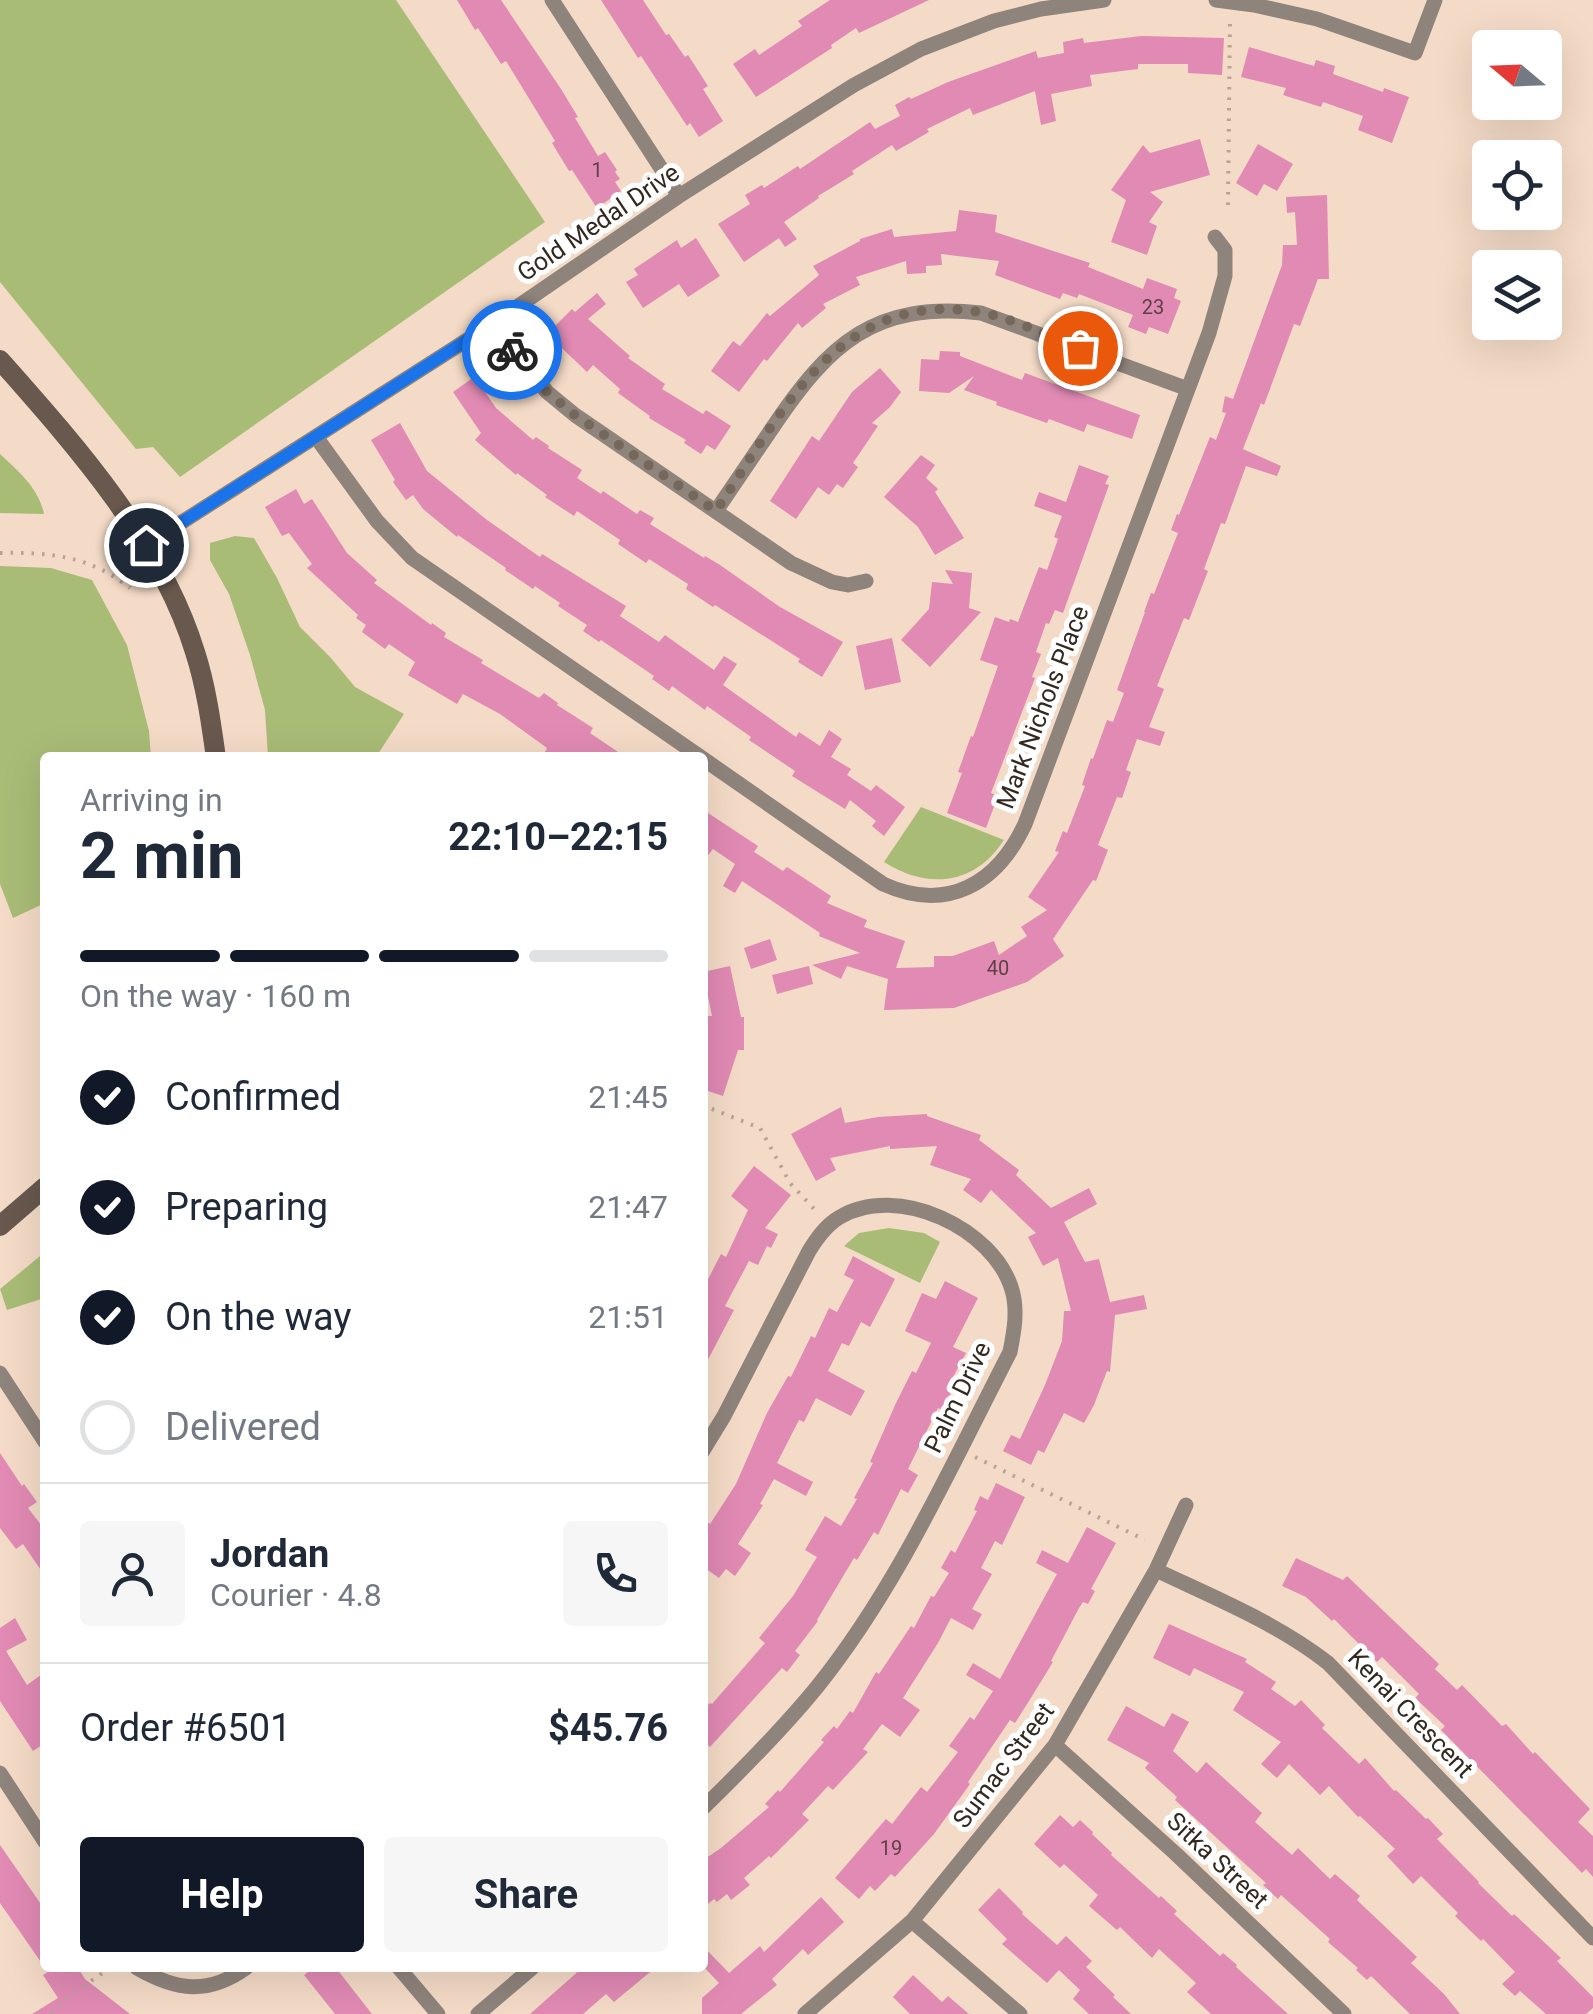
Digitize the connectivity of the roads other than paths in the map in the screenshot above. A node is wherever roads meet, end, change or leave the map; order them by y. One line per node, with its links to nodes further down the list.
1 (552, 0): 5 (street)
2 (1104, 0): 5 (street, Gold Medal Drive)
3 (1216, 0): 4 (street)
4 (1435, 0)
5 (679, 196): 7 (street, Gold Medal Drive)
6 (1215, 237): 9 (street, Mark Nichols Place)
7 (492, 324): 10 (street, Gold Medal Drive); 11 (street)
8 (0, 360): 12 (main road)
9 (1188, 389): 11 (street); 16 (street, Mark Nichols Place)
10 (316, 437): 12 (street, Gold Medal Drive); 15 (street, Mark Nichols Place)
11 (716, 511): 13 (street)
12 (146, 545): 14 (main road)
13 (866, 581)
14 (215, 752)
15 (693, 752)
16 (708, 762)
17 (40, 1191): 18 (main road)
18 (0, 1226)
19 (0, 1373): 20 (street)
20 (40, 1434)
21 (708, 1442): 26 (street, Palm Drive)
22 (1186, 1505): 23 (street, Sumac Street)
23 (1156, 1570): 24 (street, Sumac Street); 29 (street, Kenai Crescent)
24 (1054, 1745): 28 (street, Sumac Street); 38 (street, Sitka Street)
25 (0, 1773): 27 (street)
26 (708, 1803)
27 (40, 1834)
28 (912, 1920): 36 (street, Sumac Street); 37 (street)
29 (1593, 1938)
30 (145, 1972): 31 (street)
31 (240, 1972)
32 (402, 1972): 34 (street)
33 (527, 1972): 35 (street)
34 (438, 2014)
35 (478, 2014)
36 (805, 2014)
37 (1020, 2014)
38 (1344, 2014)

